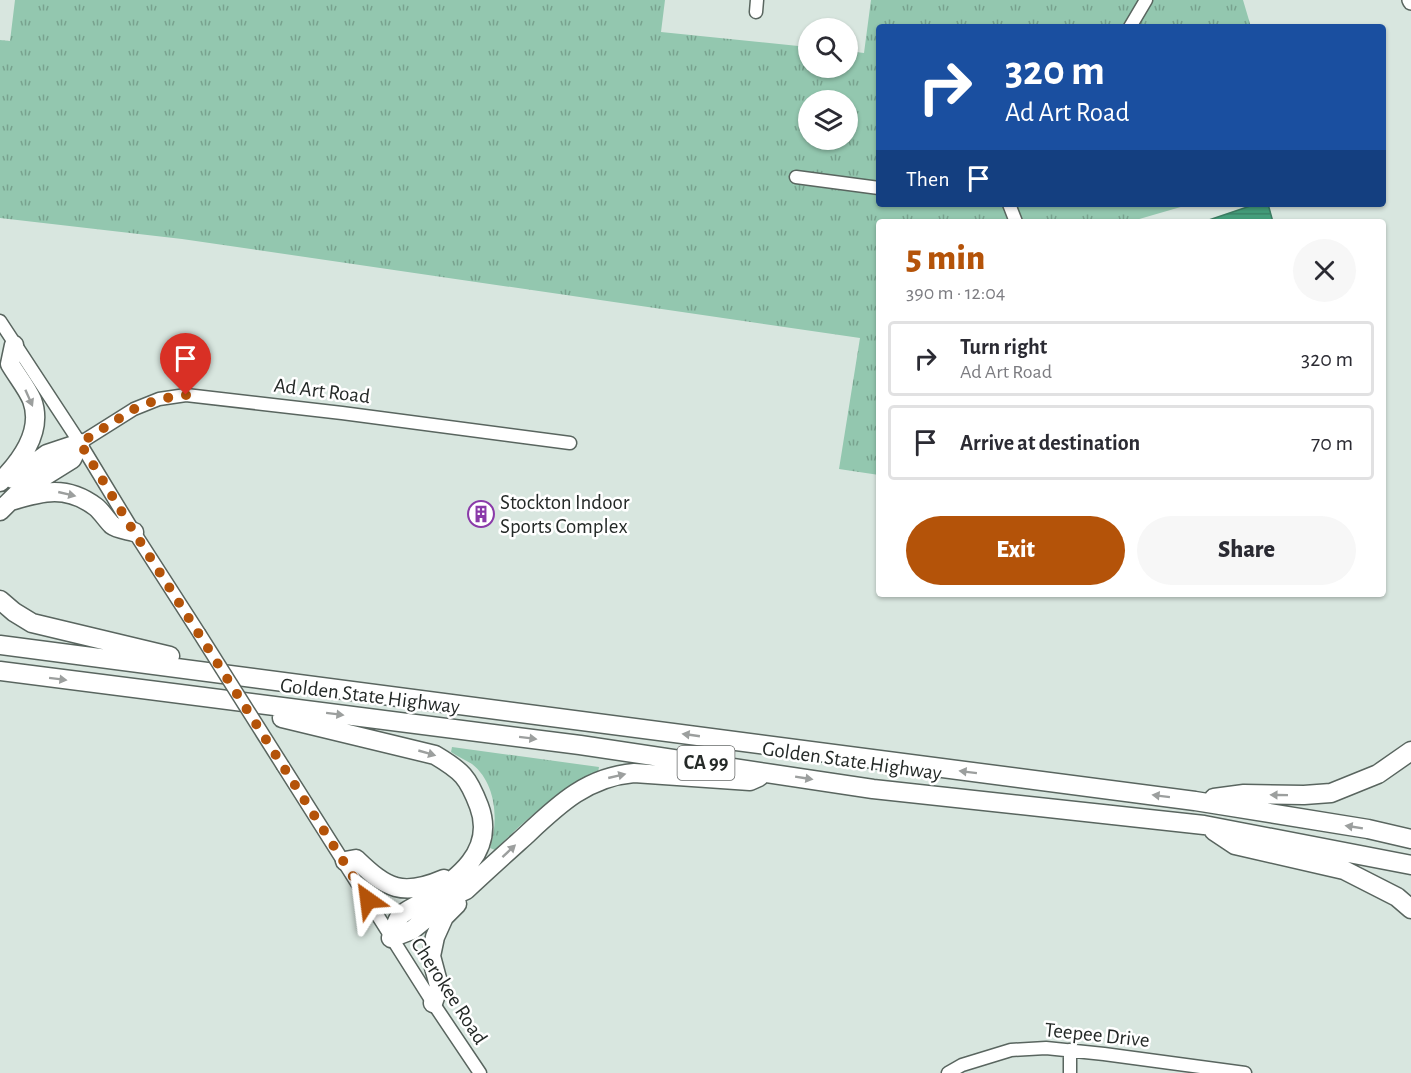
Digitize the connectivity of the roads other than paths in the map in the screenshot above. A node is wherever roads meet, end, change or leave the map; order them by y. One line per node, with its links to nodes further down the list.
1 (1146, 0): 2 (street)
2 (1132, 24)
3 (796, 177): 4 (street)
4 (876, 188)
5 (0, 321): 6 (street, Cherokee Road)
6 (14, 345): 7 (street, Cherokee Road); 9 (highway, one-way to 9)
7 (80, 443): 8 (street, Ad Art Road); 9 (highway); 10 (highway); 11 (street, Cherokee Road)
8 (570, 443)
9 (0, 483)
10 (5, 506): 11 (highway, one-way to 11)
11 (134, 532): 22 (street, Cherokee Road, bridge)
12 (0, 600): 14 (highway)
13 (0, 645): 14 (highway, Golden State Highway / CA 99)
14 (194, 669): 19 (highway, Golden State Highway / CA 99, one-way to 14)
15 (0, 671): 16 (highway, Golden State Highway / CA 99, one-way to 16)
16 (244, 703): 18 (highway, Golden State Highway / CA 99, one-way to 18); 24 (highway, one-way to 24)
17 (1411, 751): 19 (highway, one-way to 19)
18 (768, 772): 20 (highway, Golden State Highway / CA 99, one-way to 20); 24 (highway, one-way to 18)
19 (1195, 801): 21 (highway, Golden State Highway / CA 99, one-way to 19)
20 (1204, 825): 23 (highway, Golden State Highway / CA 99); 25 (highway)
21 (1411, 838)
22 (345, 861): 24 (highway); 26 (street, Cherokee Road)
23 (1411, 865)
24 (460, 884): 26 (highway); 27 (highway)
25 (1411, 909)
26 (391, 938): 27 (street, Cherokee Road)
27 (433, 1003): 29 (street, Cherokee Road)
28 (1070, 1050): 30 (street, Teepee Drive); 31 (street); 32 (street, Teepee Drive)
29 (480, 1073)
30 (948, 1073)
31 (1070, 1073)
32 (1245, 1073)

